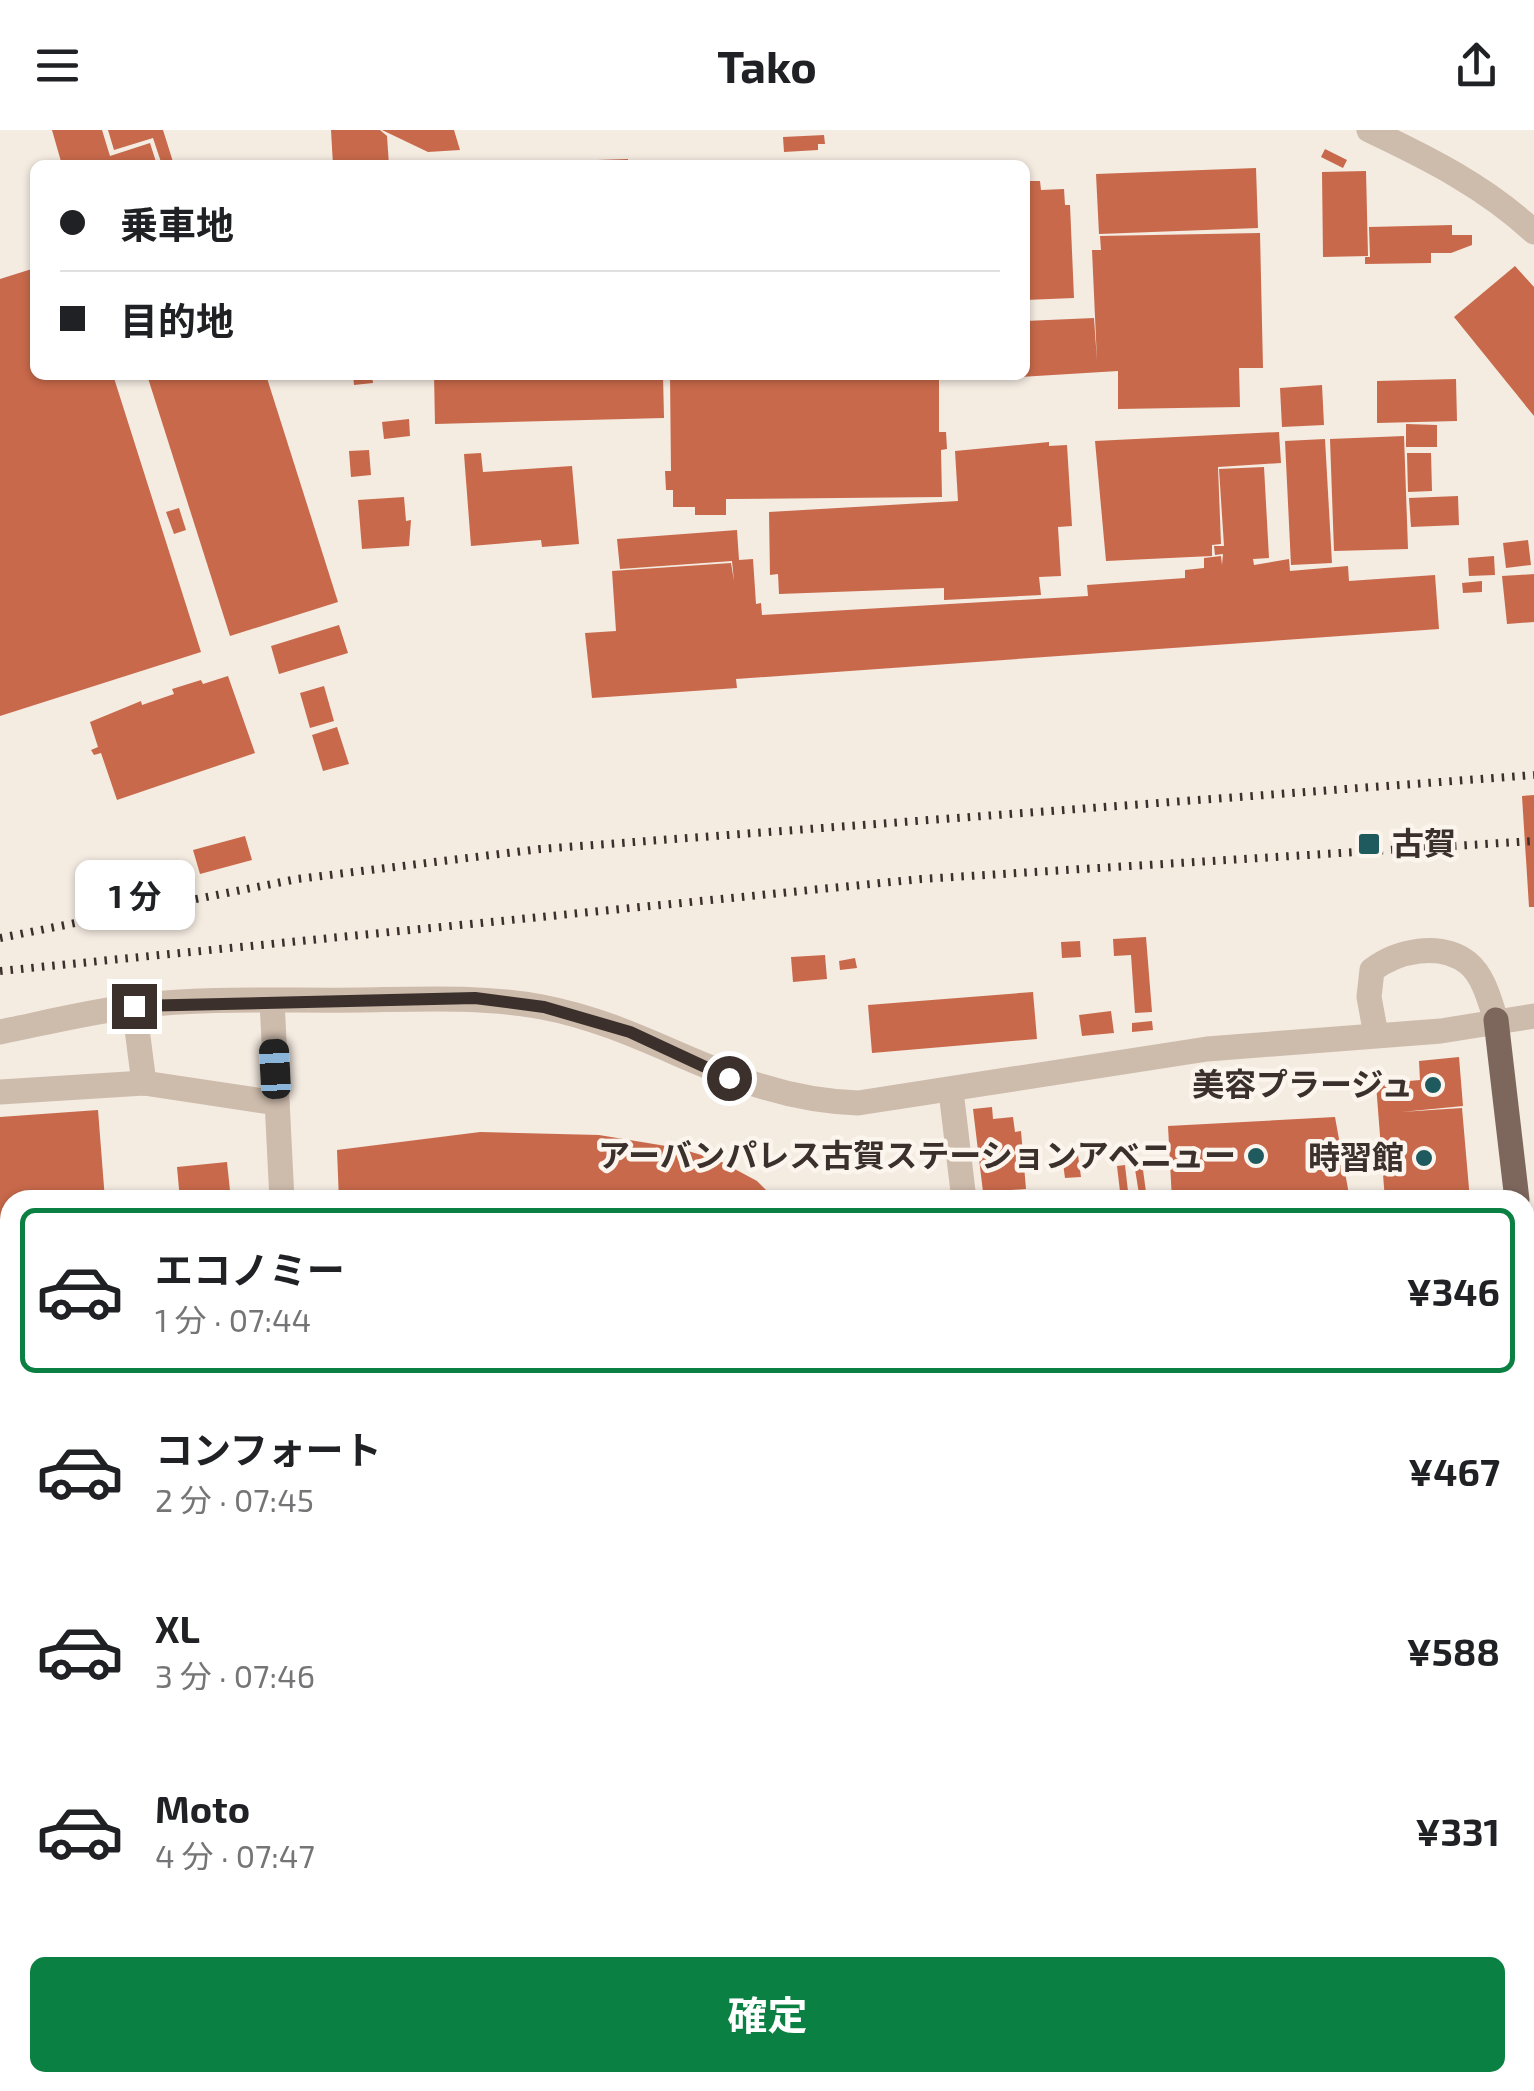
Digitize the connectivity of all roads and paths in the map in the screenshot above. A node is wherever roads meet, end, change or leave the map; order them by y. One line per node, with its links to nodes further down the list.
1 (1369, 130): 2 (street)
2 (1534, 232)
3 (272, 1001): 4 (street); 10 (street); 12 (street)
4 (134, 1006): 7 (street); 9 (street)
5 (1534, 1016): 6 (street)
6 (1496, 1020): 8 (street); 8 (street); 15 (main road)
7 (0, 1032)
8 (1376, 1036): 10 (street)
9 (144, 1083): 11 (street); 12 (street)
10 (952, 1091): 14 (street)
11 (0, 1092)
12 (277, 1103): 13 (street)
13 (281, 1190)
14 (963, 1190)
15 (1516, 1190)

